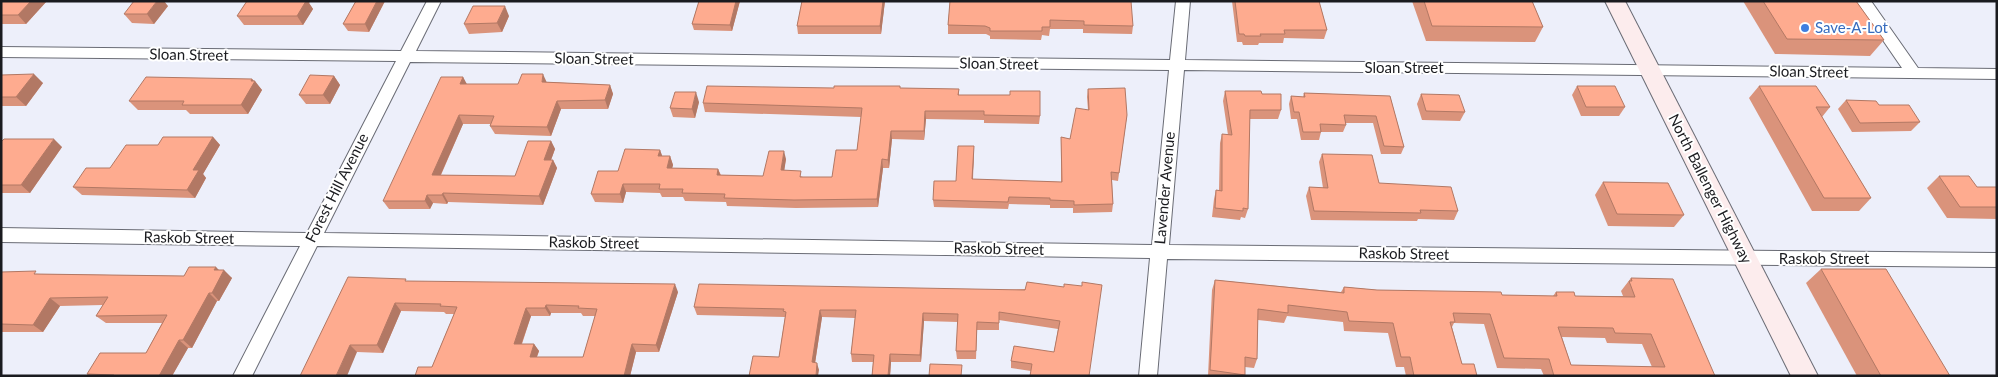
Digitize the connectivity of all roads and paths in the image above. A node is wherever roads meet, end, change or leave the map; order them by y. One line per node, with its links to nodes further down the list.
1 (434, 1): 6 (street, Forest Hill Avenue)
2 (1183, 1): 7 (street, Lavender Avenue)
3 (1615, 1): 8 (main road, North Ballenger Highway)
4 (1863, 1): 9 (street)
5 (1, 52): 6 (street, Sloan Street)
6 (405, 57): 7 (street, Sloan Street); 12 (street, Forest Hill Avenue)
7 (1177, 66): 8 (street, Sloan Street); 13 (street, Lavender Avenue)
8 (1650, 70): 9 (street, Sloan Street); 14 (main road, North Ballenger Highway)
9 (1914, 73): 10 (street, Sloan Street)
10 (1997, 74)
11 (1, 235): 12 (street, Raskob Street)
12 (311, 240): 13 (street, Raskob Street); 16 (street, Forest Hill Avenue)
13 (1159, 251): 14 (street, Raskob Street); 17 (street, Lavender Avenue)
14 (1746, 258): 15 (street, Raskob Street); 18 (main road, North Ballenger Highway)
15 (1997, 260)
16 (242, 376)
17 (1148, 376)
18 (1805, 376)

